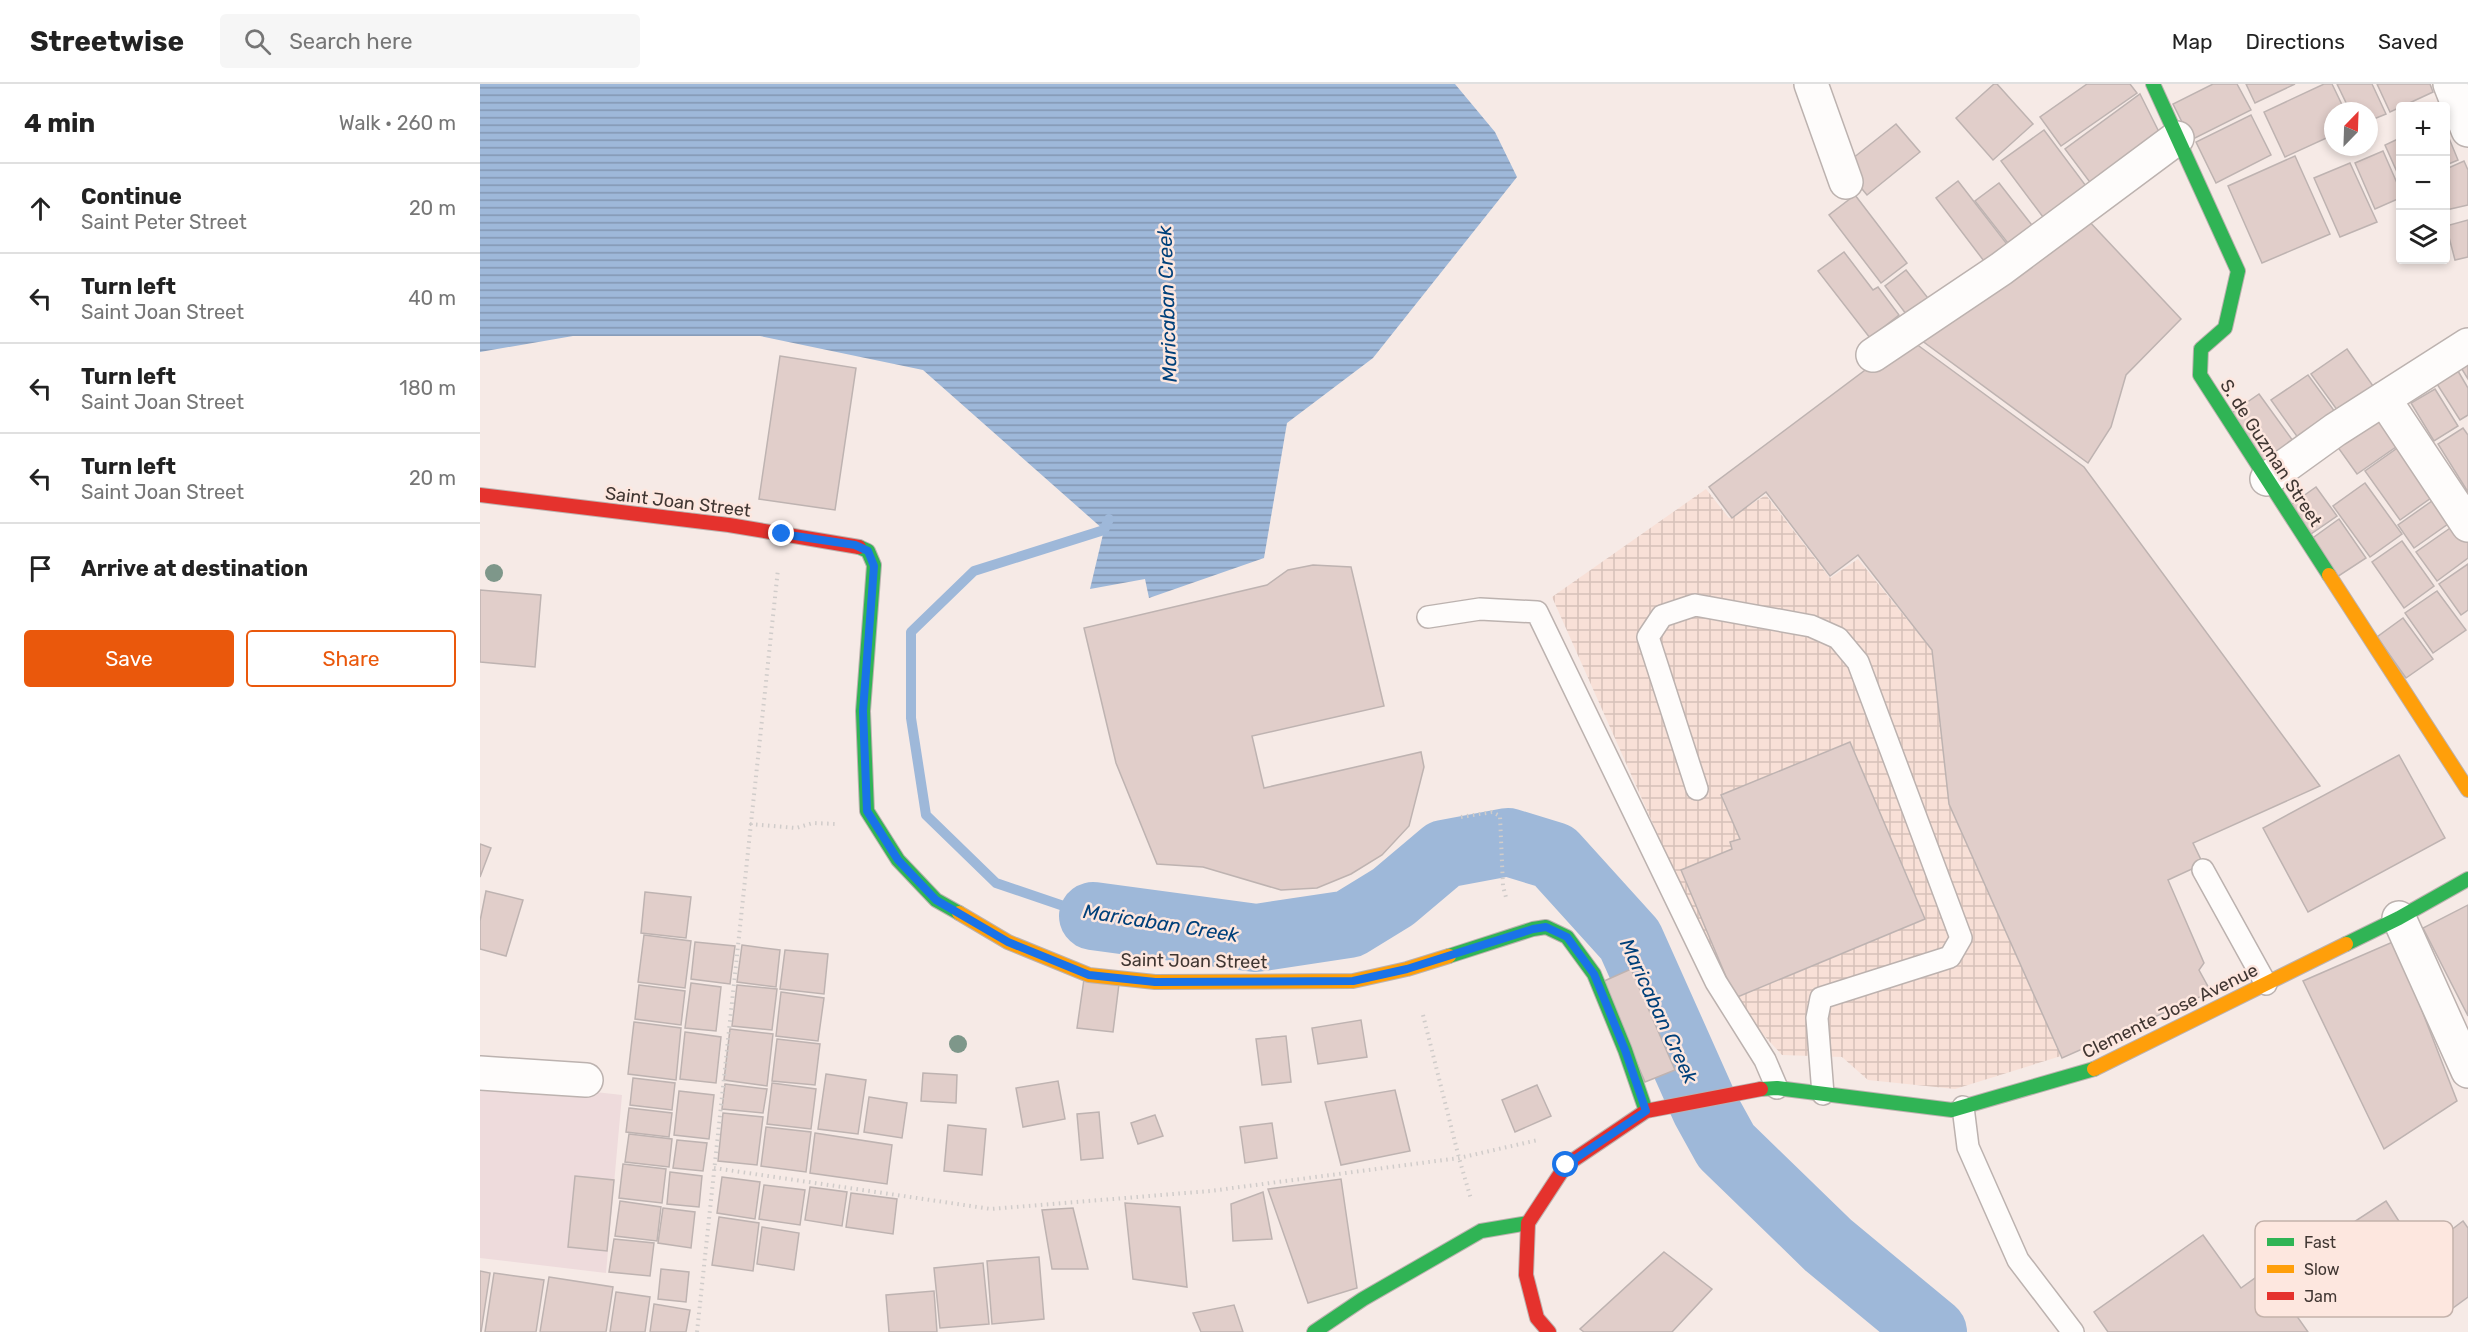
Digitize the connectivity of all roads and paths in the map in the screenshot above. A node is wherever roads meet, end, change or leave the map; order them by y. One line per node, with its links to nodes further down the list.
1 (1811, 84): 6 (street)
2 (2153, 84): 5 (street, S. de Guzman Street)
3 (2450, 84): 4 (street)
4 (2468, 130)
5 (2178, 138): 8 (street); 10 (street, S. de Guzman Street)
6 (1846, 182)
7 (2468, 345): 9 (street)
8 (1873, 355)
9 (2384, 399): 10 (street); 12 (street)
10 (2267, 479): 16 (street, S. de Guzman Street)
11 (480, 495): 13 (street, Saint Joan Street)
12 (2468, 525)
13 (782, 534): 17 (street, Saint Joan Street); 19 (path)
14 (1428, 617): 29 (lane)
15 (1697, 789): 30 (lane)
16 (2468, 790)
17 (867, 811): 19 (path); 32 (street, Saint Joan Street)
18 (1461, 817): 22 (path)
19 (750, 824): 35 (path)
20 (2203, 870): 24 (lane)
21 (2468, 879): 23 (street, Clemente Jose Avenue)
22 (1503, 886)
23 (2399, 918): 24 (street, Clemente Jose Avenue); 26 (street)
24 (2266, 984): 31 (street, Clemente Jose Avenue)
25 (1423, 1015): 33 (path)
26 (2468, 1071)
27 (480, 1073): 28 (street)
28 (586, 1080)
29 (1768, 1089): 30 (street, Clemente Jose Avenue); 32 (street, Clemente Jose Avenue)
30 (1823, 1094): 31 (street, Clemente Jose Avenue)
31 (1963, 1107): 41 (lane)
32 (1650, 1109): 34 (street)
33 (1459, 1158): 34 (path); 35 (path); 37 (path)
34 (1566, 1165): 36 (street)
35 (714, 1168): 38 (path)
36 (1528, 1222): 37 (street); 40 (street)
37 (1481, 1231): 39 (street)
38 (697, 1332)
39 (1314, 1332)
40 (1549, 1332)
41 (2073, 1332)

